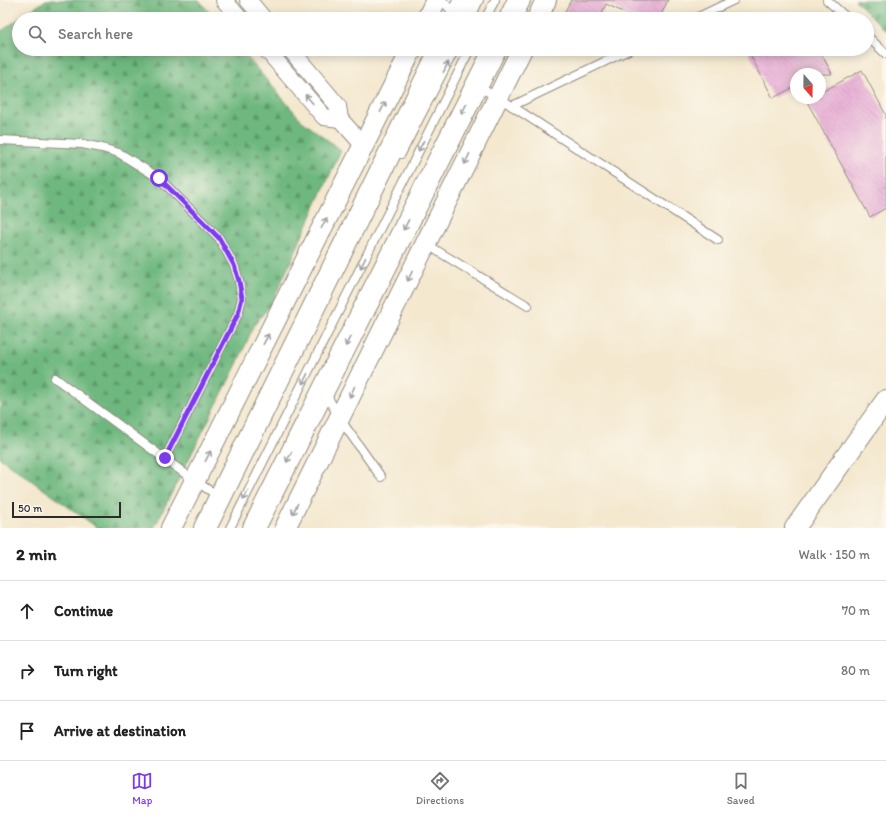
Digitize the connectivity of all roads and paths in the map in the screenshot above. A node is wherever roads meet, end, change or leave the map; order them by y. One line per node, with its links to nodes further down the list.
1 (224, 0): 11 (street)
2 (248, 0): 12 (street)
3 (436, 0): 13 (street)
4 (442, 0): 14 (lane)
5 (479, 0): 15 (lane)
6 (495, 0): 16 (lane)
7 (520, 0): 17 (main road)
8 (546, 0): 18 (street)
9 (734, 0): 19 (lane)
10 (827, 0): 20 (lane)
11 (234, 12)
12 (258, 12)
13 (430, 12)
14 (459, 12)
15 (464, 12)
16 (489, 12)
17 (514, 12)
18 (540, 12)
19 (709, 12)
20 (840, 12)
21 (874, 43): 22 (lane)
22 (886, 54)
23 (272, 56): 34 (street, one-way to 23)
24 (296, 56): 34 (street)
25 (408, 56): 36 (street, one-way to 25)
26 (438, 56): 48 (main road)
27 (451, 56): 37 (lane, one-way to 27)
28 (466, 56): 51 (lane, one-way to 51)
29 (491, 56): 32 (main road)
30 (520, 56): 33 (street)
31 (614, 56): 33 (lane)
32 (476, 86): 33 (lane); 42 (main road, one-way to 42)
33 (505, 102): 38 (lane); 39 (street, one-way to 39)
34 (340, 119): 36 (street)
35 (0, 140): 45 (lane)
36 (363, 145): 47 (street, one-way to 36)
37 (396, 164)
38 (718, 240)
39 (425, 244): 40 (lane); 44 (street, one-way to 44)
40 (528, 306)
41 (55, 378): 45 (lane)
42 (324, 389): 44 (lane); 52 (main road, one-way to 52)
43 (886, 400): 54 (street)
44 (340, 419): 46 (lane); 53 (street, one-way to 53)
45 (165, 458): 47 (lane)
46 (380, 477)
47 (195, 481): 48 (lane); 49 (street)
48 (220, 497): 50 (main road)
49 (171, 528)
50 (205, 528)
51 (230, 528)
52 (254, 528)
53 (285, 528)
54 (795, 528)

